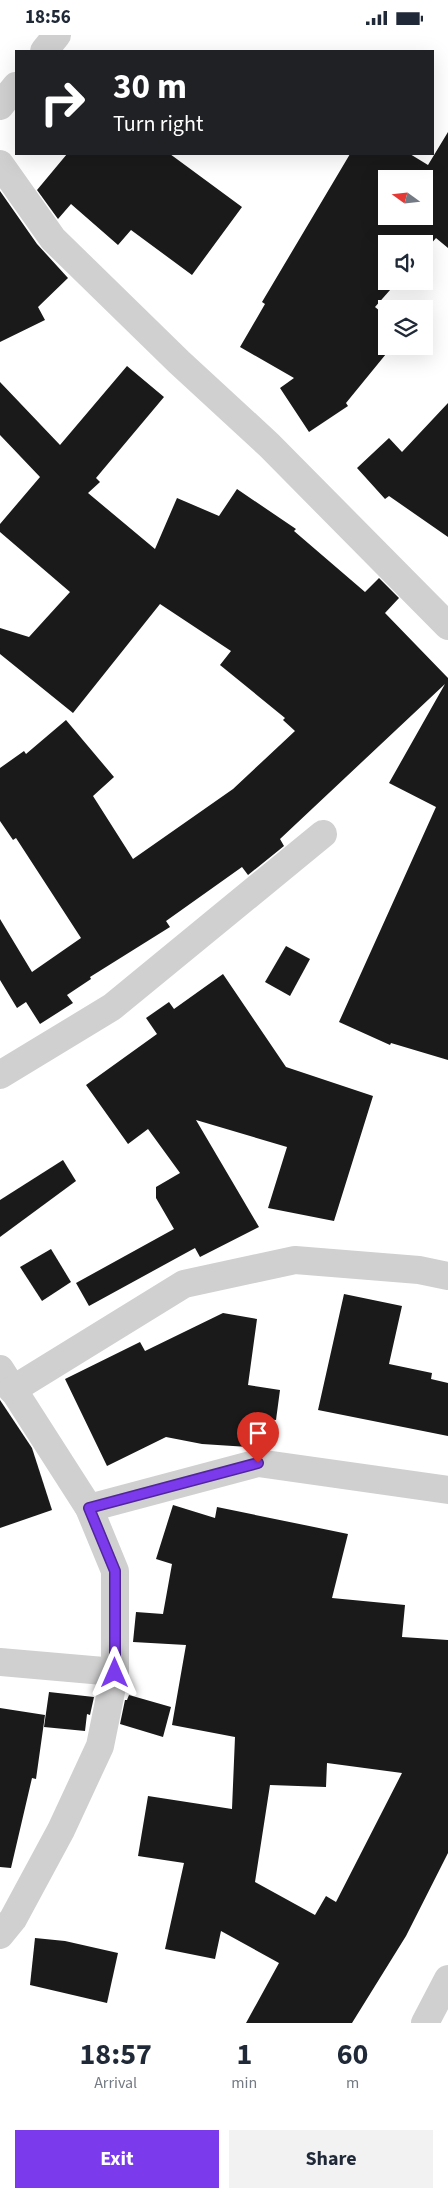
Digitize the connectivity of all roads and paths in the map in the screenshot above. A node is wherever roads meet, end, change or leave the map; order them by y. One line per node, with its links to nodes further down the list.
1 (57, 35): 2 (street)
2 (45, 50)
3 (15, 87): 4 (street)
4 (0, 106)
5 (0, 164): 6 (street)
6 (448, 626)
7 (323, 835): 8 (street)
8 (0, 1075)
9 (448, 1276): 10 (street)
10 (6, 1380): 12 (street)
11 (448, 1490): 12 (street)
12 (89, 1508): 14 (street)
13 (0, 1662): 14 (street)
14 (115, 1673): 15 (street)
15 (0, 1935)
16 (448, 1979): 17 (street)
17 (425, 2023)

